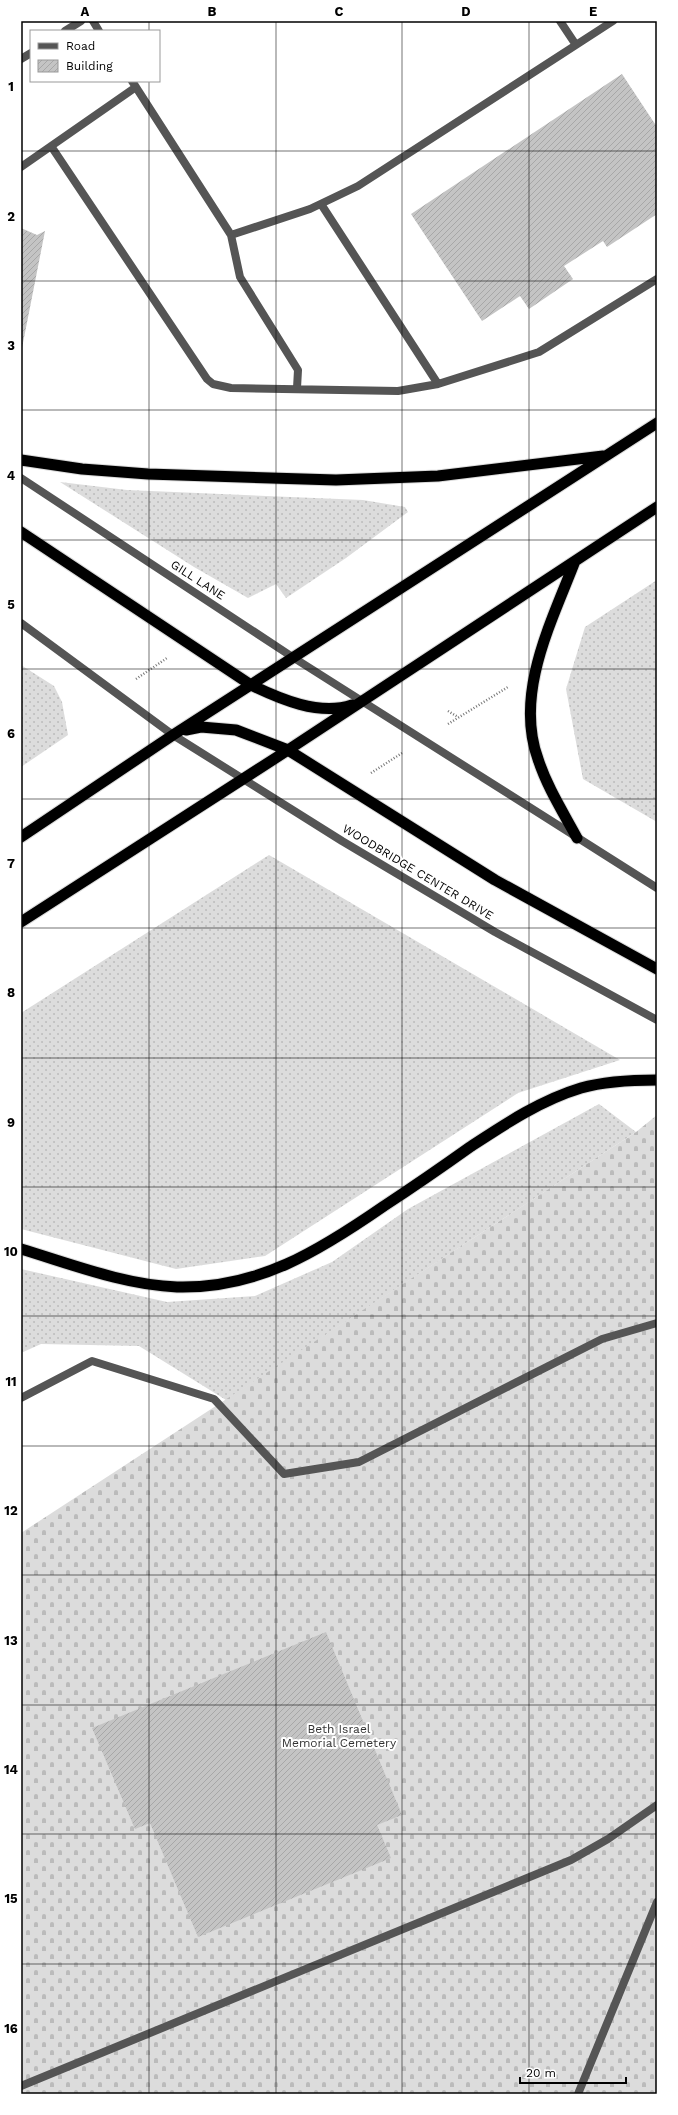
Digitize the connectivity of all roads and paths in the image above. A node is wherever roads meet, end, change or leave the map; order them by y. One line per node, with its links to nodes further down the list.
1 (81, 21): 5 (street)
2 (92, 21): 6 (street)
3 (560, 21): 7 (street)
4 (613, 21): 7 (street)
5 (67, 30)
6 (98, 30)
7 (576, 45): 13 (street)
8 (30, 54): 9 (street)
9 (21, 59)
10 (134, 84): 11 (street); 14 (street)
11 (51, 146): 12 (street); 17 (street)
12 (21, 167)
13 (322, 204): 14 (street); 16 (street)
14 (231, 235): 17 (street)
15 (657, 278): 16 (street)
16 (438, 384): 17 (street)
17 (297, 388)
18 (657, 423): 19 (highway)
19 (608, 455): 20 (highway); 27 (highway)
20 (21, 460)
21 (21, 478): 27 (street, GILL LANE)
22 (657, 506): 24 (highway)
23 (21, 532): 29 (highway)
24 (575, 561): 31 (highway); 41 (highway)
25 (22, 625): 35 (street)
26 (169, 657): 28 (path)
27 (294, 658): 29 (highway); 31 (street, GILL LANE)
28 (133, 680)
29 (251, 685): 31 (highway); 35 (highway)
30 (510, 685): 33 (path)
31 (363, 701): 36 (highway); 41 (street)
32 (448, 711): 33 (path)
33 (458, 717): 34 (path)
34 (448, 724)
35 (173, 735): 36 (highway); 39 (street, WOODBRIDGE CENTER DRIVE); 40 (highway)
36 (288, 750): 39 (highway); 44 (highway)
37 (402, 753): 38 (path)
38 (365, 777)
39 (244, 779): 43 (highway); 45 (street, WOODBRIDGE CENTER DRIVE)
40 (21, 837)
41 (577, 838): 42 (street)
42 (657, 888)
43 (21, 922)
44 (657, 969)
45 (657, 1020)
46 (657, 1080): 47 (highway)
47 (21, 1249)
48 (657, 1322): 49 (street)
49 (21, 1398)
50 (657, 1805): 52 (street)
51 (657, 1902): 53 (street)
52 (21, 2086)
53 (578, 2094)

